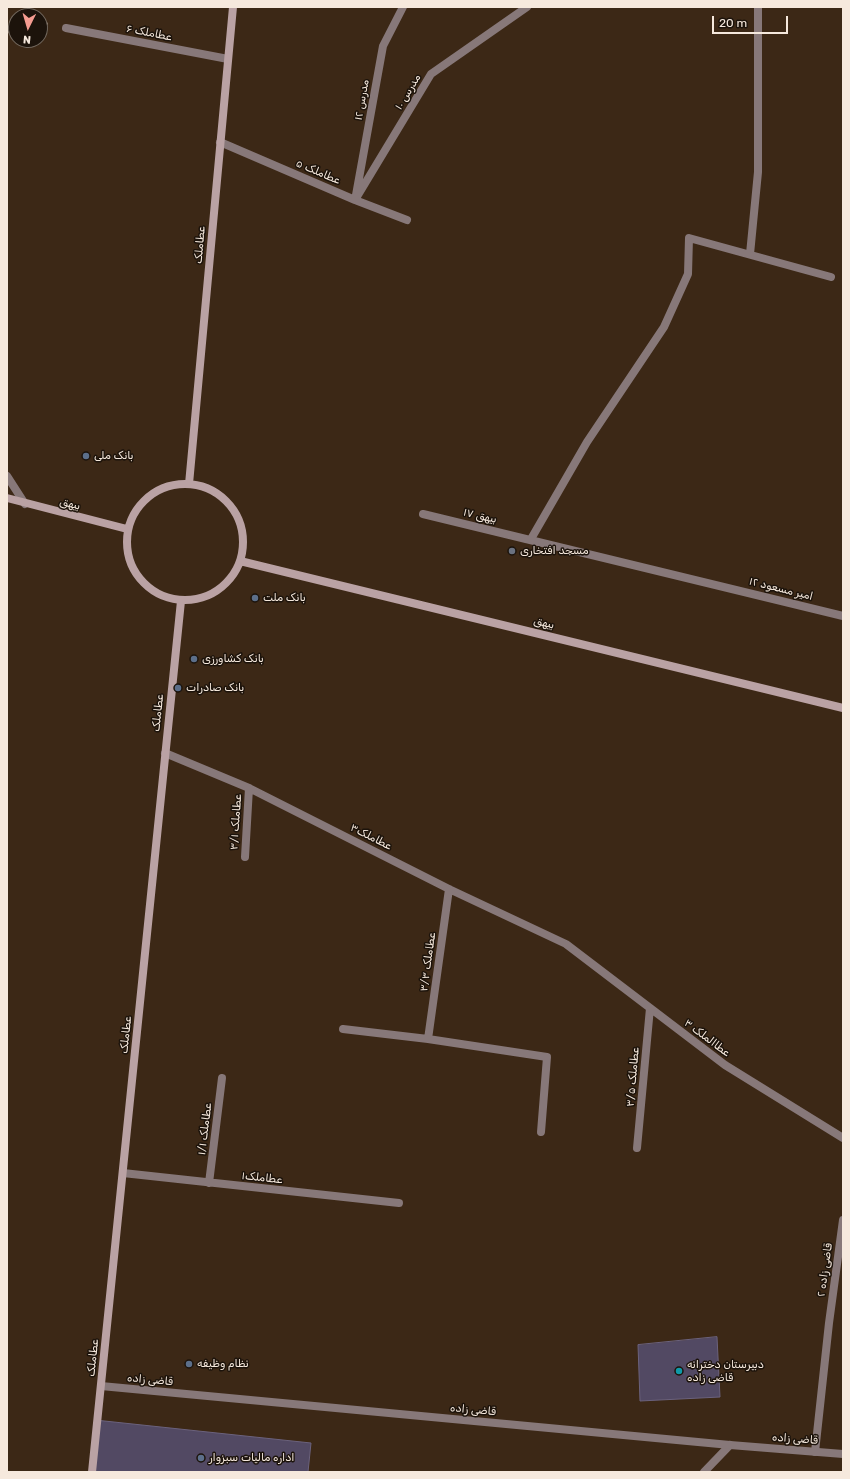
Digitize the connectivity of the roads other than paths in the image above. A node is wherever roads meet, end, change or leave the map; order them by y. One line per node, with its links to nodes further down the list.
1 (232, 7): 6 (main road, عطاملک)
2 (403, 7): 8 (street, مدرس ۱۲)
3 (527, 7): 8 (street, مدرس ۱۰)
4 (758, 7): 10 (street)
5 (66, 28): 6 (street, عطاملک ۶)
6 (228, 59): 7 (main road, عطاملک)
7 (220, 142): 8 (street, عطاملک ۵); 13 (main road, عطاملک)
8 (355, 200): 9 (street, عطاملک ۵)
9 (407, 220)
10 (750, 254): 11 (street); 18 (street)
11 (831, 277)
12 (7, 476): 15 (street)
13 (189, 484): 17 (main road); 19 (main road)
14 (7, 498): 15 (main road, بیهق)
15 (25, 504): 17 (main road, بیهق)
16 (423, 514): 18 (street, بیهق ۱۷)
17 (128, 530): 21 (main road)
18 (531, 539): 20 (street, بیهق ۱۷)
19 (240, 561): 21 (main road); 23 (main road, بیهق)
20 (713, 584): 22 (street, امیر مسعود ۱۲)
21 (181, 601): 24 (main road, عطاملک)
22 (843, 616)
23 (842, 706)
24 (165, 753): 25 (street, عطاملک۳); 36 (main road, عطاملک)
25 (249, 788): 26 (street, عطاملک ۳/۱); 27 (street, عطاملک۳)
26 (245, 857)
27 (449, 889): 28 (street, عطاملک۳); 31 (street, عطاملک ۳/۳)
28 (566, 944): 29 (street, عطاالملک ۳)
29 (650, 1008): 34 (street, عطاالملک ۳); 35 (street, عطاملک ۳/۵)
30 (343, 1029): 31 (street)
31 (428, 1039): 33 (street)
32 (222, 1078): 37 (street, عطاملک ۱/۱)
33 (541, 1132)
34 (843, 1138)
35 (637, 1148)
36 (123, 1173): 37 (street, عطاملک۱); 40 (main road, عطاملک)
37 (209, 1183): 38 (street, عطاملک۱)
38 (399, 1203)
39 (843, 1220): 42 (street, قاضی زاده ۲)
40 (101, 1386): 41 (street, قاضی زاده); 44 (main road, عطاملک)
41 (730, 1445): 42 (street, قاضی زاده); 45 (street)
42 (815, 1452): 43 (street, قاضی زاده)
43 (843, 1454)
44 (92, 1472)
45 (704, 1472)

